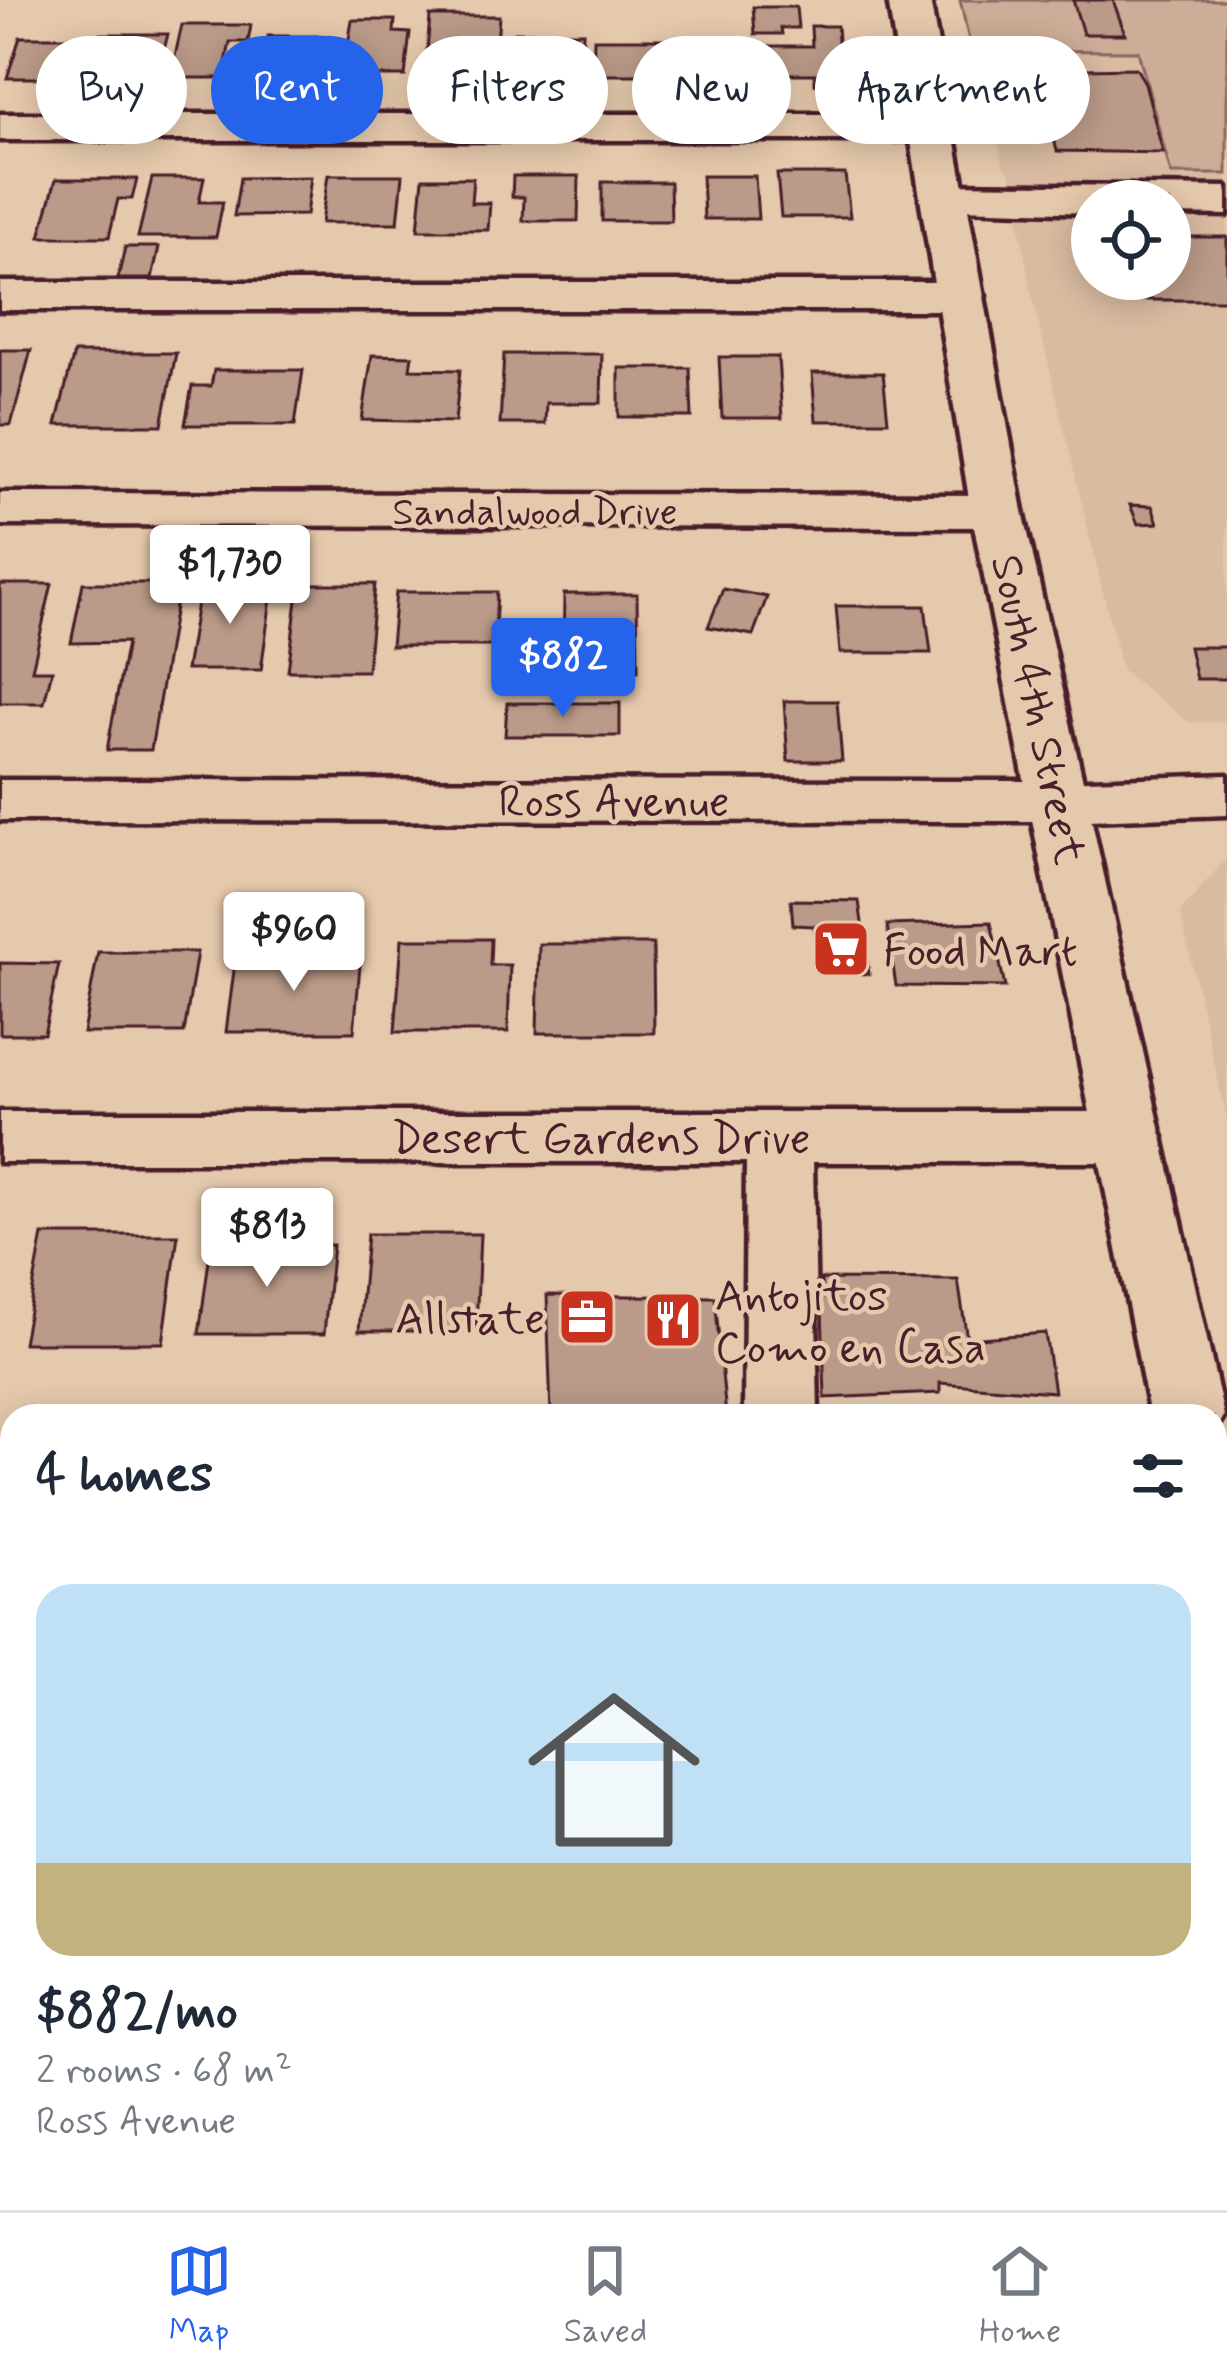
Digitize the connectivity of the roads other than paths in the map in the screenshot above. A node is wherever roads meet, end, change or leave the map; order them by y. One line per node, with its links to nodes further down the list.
1 (908, 0): 2 (street, South 4th Street)
2 (915, 36)
3 (0, 127): 4 (street)
4 (815, 127)
5 (934, 144): 6 (street, South 4th Street)
6 (945, 199): 7 (street); 9 (street, South 4th Street)
7 (1227, 201)
8 (0, 296): 9 (street)
9 (962, 296): 11 (street, South 4th Street)
10 (0, 509): 11 (street, Sandalwood Drive)
11 (998, 511): 14 (street, South 4th Street)
12 (1227, 794): 14 (street, Ross Avenue)
13 (0, 800): 14 (street, Ross Avenue)
14 (1061, 801): 17 (street, South 4th Street)
15 (0, 1137): 16 (street, Desert Gardens Drive)
16 (779, 1137): 17 (street, Desert Gardens Drive); 18 (street)
17 (1130, 1137): 19 (street, South 4th Street)
18 (781, 1404)
19 (1184, 1404)

